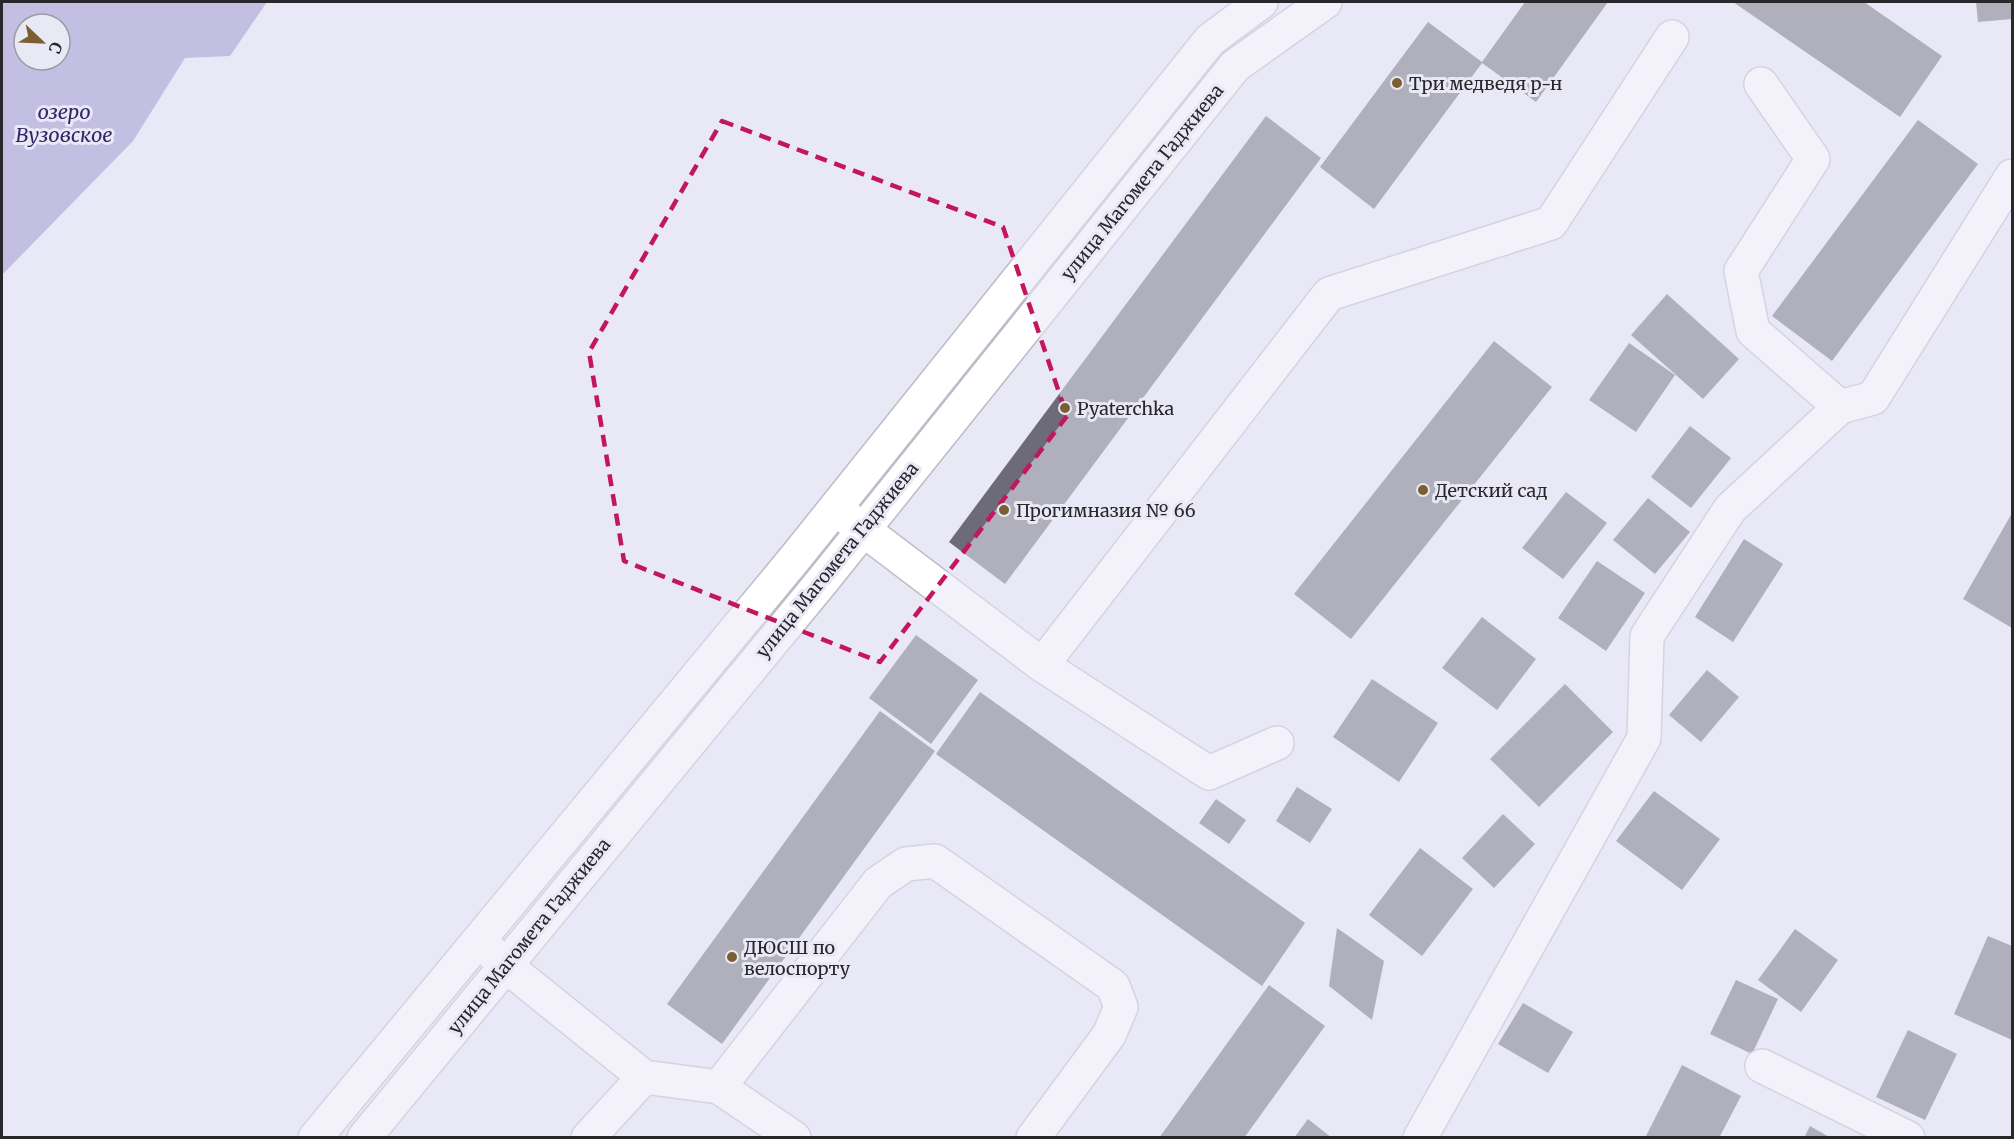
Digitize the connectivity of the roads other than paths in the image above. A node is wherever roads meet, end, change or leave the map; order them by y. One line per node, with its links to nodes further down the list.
1 (1261, 2): 7 (main road, улица Магомета Гаджиева)
2 (1325, 2): 8 (main road, улица Магомета Гаджиева)
3 (1672, 37): 9 (main road)
4 (1761, 84): 6 (main road)
5 (2013, 176): 6 (main road)
6 (1840, 407): 21 (main road)
7 (835, 508): 8 (main road); 11 (main road, улица Магомета Гаджиева)
8 (862, 529): 9 (main road); 12 (main road, улица Магомета Гаджиева)
9 (1042, 665): 10 (main road)
10 (1277, 743)
11 (480, 941): 12 (main road); 16 (main road, улица Магомета Гаджиева)
12 (505, 965): 14 (main road); 17 (main road, улица Магомета Гаджиева)
13 (1762, 1066): 22 (main road)
14 (644, 1077): 15 (main road); 18 (main road)
15 (719, 1087): 19 (main road); 20 (main road)
16 (315, 1137)
17 (364, 1137)
18 (588, 1137)
19 (794, 1137)
20 (1033, 1137)
21 (1420, 1137)
22 (1908, 1137)

